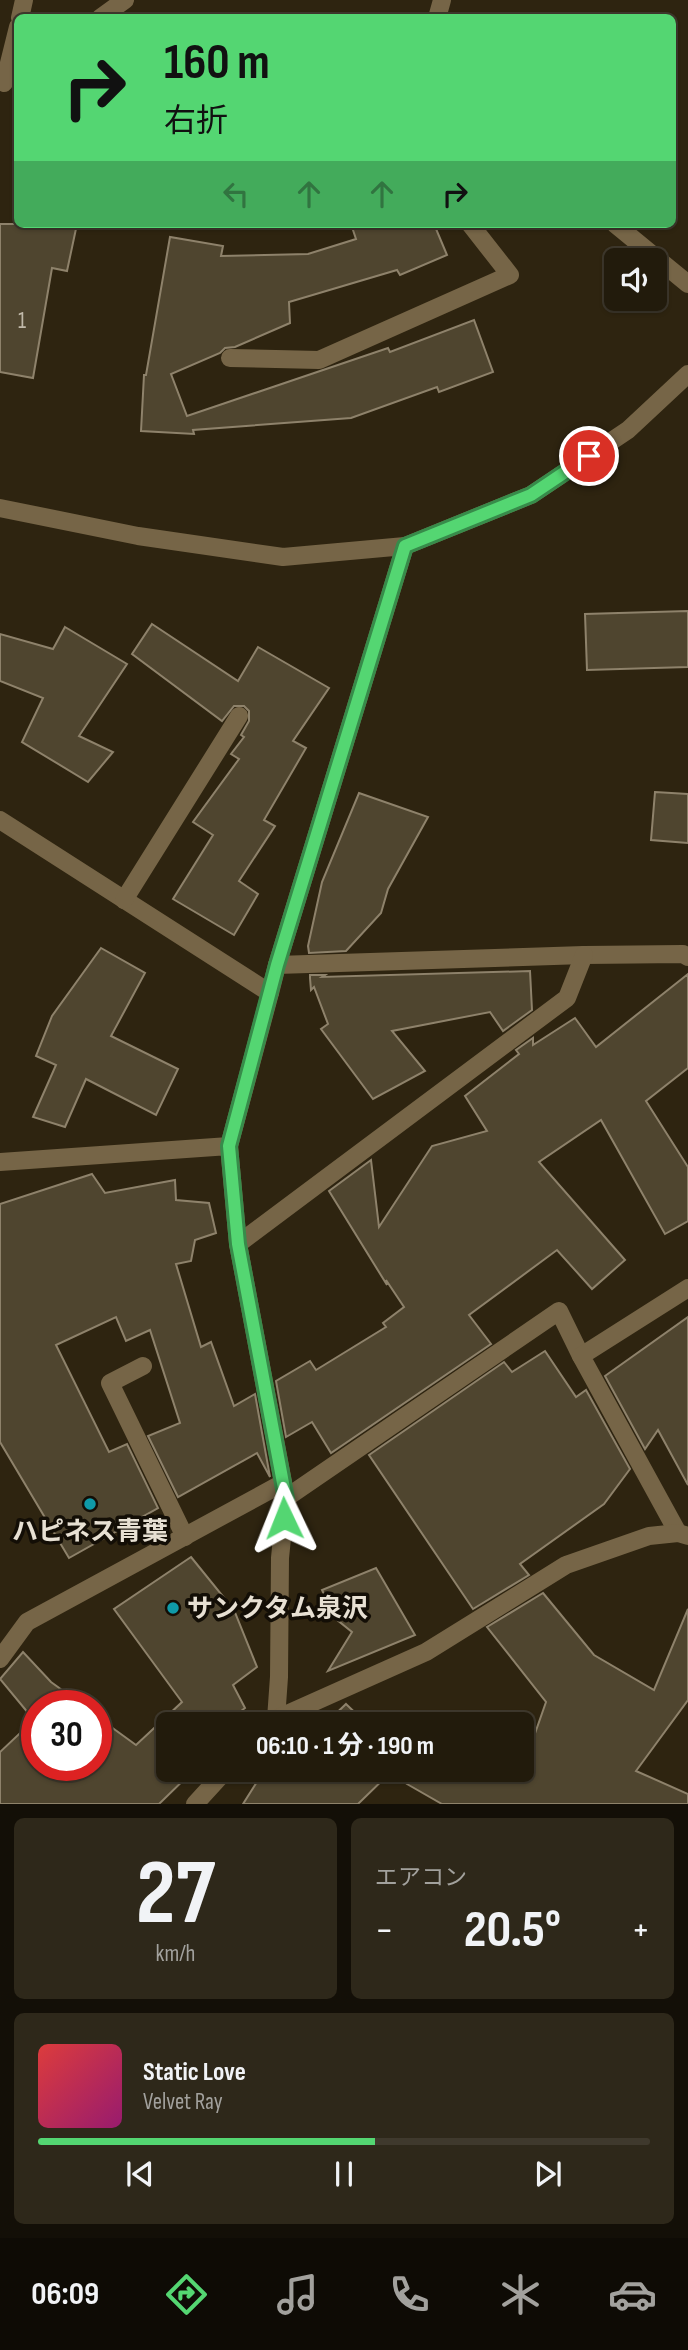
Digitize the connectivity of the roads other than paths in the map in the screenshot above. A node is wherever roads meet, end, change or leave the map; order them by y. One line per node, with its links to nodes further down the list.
1 (125, 0): 2 (street)
2 (106, 14)
3 (14, 54): 4 (street)
4 (10, 81)
5 (473, 228): 8 (street)
6 (620, 228): 7 (street)
7 (688, 284)
8 (230, 358)
9 (688, 374): 11 (street)
10 (0, 508): 11 (street)
11 (405, 546): 17 (street)
12 (239, 716): 14 (street)
13 (0, 820): 14 (street)
14 (124, 900): 18 (street)
15 (584, 955): 16 (street); 17 (street); 21 (street)
16 (688, 957)
17 (277, 965): 18 (street)
18 (270, 993): 19 (street)
19 (229, 1146): 20 (street); 21 (street)
20 (0, 1162)
21 (238, 1244): 25 (street)
22 (688, 1288): 23 (street)
23 (581, 1356): 25 (street); 26 (street)
24 (143, 1366): 27 (street)
25 (285, 1491): 27 (street); 29 (street)
26 (683, 1534): 30 (street)
27 (185, 1536): 28 (street)
28 (0, 1660)
29 (274, 1712)
30 (295, 1712)
31 (215, 1782): 32 (street)
32 (195, 1804)

